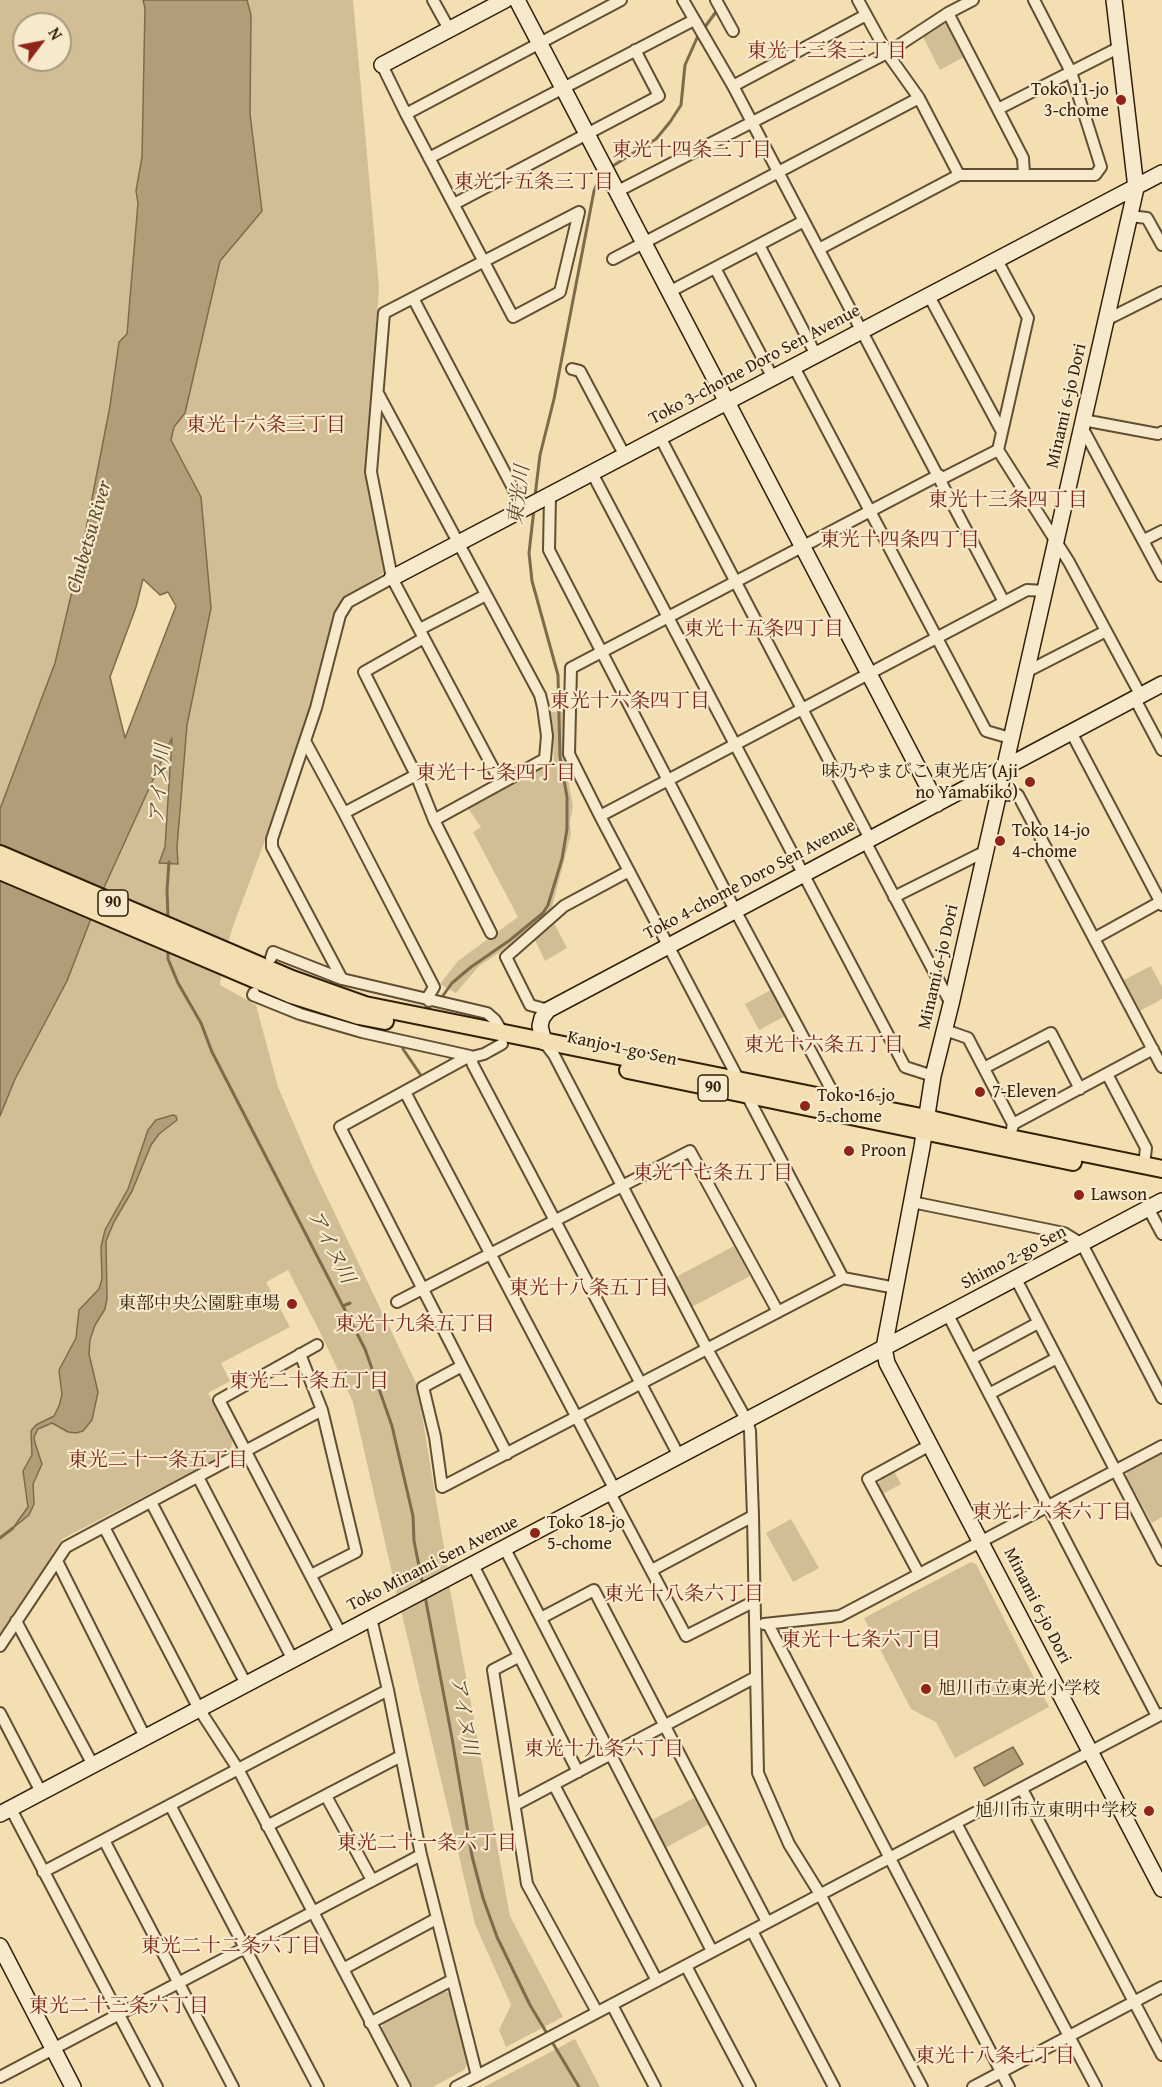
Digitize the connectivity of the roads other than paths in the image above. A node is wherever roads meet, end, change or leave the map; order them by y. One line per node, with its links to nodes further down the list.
1 (433, 0): 14 (street)
2 (505, 0): 14 (street)
3 (517, 0): 16 (street)
4 (621, 0): 16 (street)
5 (683, 0): 13 (street)
6 (858, 0): 12 (street)
7 (973, 0): 11 (street)
8 (1034, 0): 21 (street)
9 (1114, 0): 17 (street, Minami 6-jo Dori)
10 (718, 4): 15 (street)
11 (948, 14): 19 (street); 25 (street)
12 (866, 15): 19 (street); 22 (street)
13 (698, 27): 18 (street); 22 (street)
14 (448, 29): 20 (street)
15 (733, 31)
16 (539, 43): 23 (street); 26 (street)
17 (1120, 47): 21 (street); 35 (street, Minami 6-jo Dori)
18 (635, 50): 23 (street); 28 (street)
19 (887, 52): 24 (street); 27 (street)
20 (382, 65): 26 (street)
21 (1071, 72): 25 (street); 32 (street)
22 (733, 86): 27 (street)
23 (563, 88): 28 (street); 29 (street)
24 (918, 98): 30 (street); 33 (street)
25 (998, 109): 32 (street)
26 (406, 114): 29 (street)
27 (753, 122): 30 (street); 34 (street)
28 (588, 134): 34 (street); 36 (street)
29 (429, 158): 36 (street)
30 (778, 172): 38 (street); 39 (street)
31 (1162, 173): 35 (street, Toko 3-chome Doro Sen Avenue)
32 (1023, 174): 33 (street)
33 (959, 175): 42 (street)
34 (616, 187): 39 (street)
35 (1136, 188): 37 (street, Minami 6-jo Dori); 44 (street, Toko 3-chome Doro Sen Avenue)
36 (454, 204): 45 (street)
37 (1130, 216): 41 (street); 51 (street, Minami 6-jo Dori)
38 (804, 221): 40 (street); 42 (street)
39 (644, 242): 43 (street); 47 (street)
40 (759, 245): 46 (street); 53 (street)
41 (1162, 245)
42 (819, 249): 52 (street)
43 (614, 258)
44 (997, 260): 49 (street, Toko 3-chome Doro Sen Avenue); 60 (street)
45 (483, 261): 45 (street); 50 (street)
46 (715, 268): 47 (street); 56 (street)
47 (669, 292): 58 (street)
48 (1162, 292): 51 (street)
49 (929, 296): 52 (street, Toko 3-chome Doro Sen Avenue); 60 (street)
50 (413, 298): 57 (street); 67 (street)
51 (1106, 320): 59 (street, Minami 6-jo Dori)
52 (863, 332): 53 (street, Toko 3-chome Doro Sen Avenue); 66 (street)
53 (816, 355): 54 (street, Toko 3-chome Doro Sen Avenue)
54 (794, 367): 56 (street, Toko 3-chome Doro Sen Avenue); 68 (street)
55 (572, 369): 64 (street)
56 (773, 378): 58 (street, Toko 3-chome Doro Sen Avenue)
57 (379, 395): 72 (street); 75 (street)
58 (727, 402): 62 (street, Toko 3-chome Doro Sen Avenue); 73 (street)
59 (1083, 423): 61 (street); 70 (street); 71 (street, Minami 6-jo Dori)
60 (1001, 430): 63 (street)
61 (1162, 432)
62 (660, 437): 64 (street, Toko 3-chome Doro Sen Avenue); 76 (street)
63 (998, 450): 66 (street); 71 (street)
64 (625, 456): 65 (street, Toko 3-chome Doro Sen Avenue)
65 (592, 473): 67 (street, Toko 3-chome Doro Sen Avenue); 80 (street)
66 (940, 477): 68 (street); 79 (street)
67 (536, 502): 72 (street, Toko 3-chome Doro Sen Avenue); 84 (street)
68 (870, 510): 73 (street); 83 (street)
69 (1162, 531): 70 (street)
70 (1144, 540): 74 (street)
71 (1056, 542): 77 (street, Minami 6-jo Dori); 81 (street)
72 (459, 543): 75 (street, Toko 3-chome Doro Sen Avenue); 78 (street)
73 (802, 546): 76 (street); 86 (street)
74 (1162, 576)
75 (392, 578): 82 (street); 92 (street)
76 (736, 581): 80 (street); 89 (street)
77 (1045, 591): 79 (street); 85 (street, Minami 6-jo Dori)
78 (486, 595): 82 (street); 98 (street)
79 (1004, 602): 83 (street)
80 (668, 616): 84 (street); 93 (street)
81 (1106, 631): 85 (street); 88 (street)
82 (422, 634): 96 (street); 98 (street)
83 (936, 637): 86 (street); 91 (street)
84 (602, 651): 97 (street); 102 (street)
85 (1026, 672): 91 (street, Minami 6-jo Dori)
86 (870, 673): 89 (street); 100 (street)
87 (1162, 684): 88 (street, Toko 4-chome Doro Sen Avenue)
88 (1138, 697): 90 (street, Toko 4-chome Doro Sen Avenue); 94 (street)
89 (802, 709): 93 (street); 104 (street)
90 (1071, 732): 95 (street, Toko 4-chome Doro Sen Avenue); 111 (street)
91 (1010, 738): 95 (street, Minami 6-jo Dori)
92 (305, 741): 101 (street); 118 (street)
93 (735, 744): 97 (street); 109 (street)
94 (1162, 750)
95 (1004, 767): 99 (street, Minami 6-jo Dori); 100 (street, Toko 4-chome Doro Sen Avenue)
96 (416, 775): 101 (street); 103 (street)
97 (669, 779): 102 (street); 112 (street)
98 (501, 783): 103 (street)
99 (998, 795): 105 (street, Minami 6-jo Dori); 114 (street)
100 (937, 804): 104 (street, Toko 4-chome Doro Sen Avenue)
101 (344, 813): 120 (street)
102 (600, 816): 108 (street)
103 (434, 820): 113 (street)
104 (868, 840): 109 (street, Toko 4-chome Doro Sen Avenue); 110 (street)
105 (986, 851): 110 (street); 121 (street, Minami 6-jo Dori)
106 (0, 854): 117 (main road, 90)
107 (0, 871): 117 (main road, 90)
108 (629, 871): 115 (street); 122 (street)
109 (803, 874): 112 (street, Toko 4-chome Doro Sen Avenue); 131 (street)
110 (894, 897): 121 (street)
111 (1162, 903): 114 (street)
112 (735, 910): 115 (street, Toko 4-chome Doro Sen Avenue); 135 (street)
113 (491, 933)
114 (1095, 938): 126 (street)
115 (668, 945): 122 (street, Toko 4-chome Doro Sen Avenue); 132 (street)
116 (272, 955): 118 (street)
117 (223, 958): 124 (main road, Kanjo 1-go Sen / 90)
118 (342, 980): 120 (street)
119 (254, 994): 127 (street)
120 (429, 1001): 124 (street)
121 (951, 1004): 123 (street, Minami 6-jo Dori)
122 (548, 1010): 125 (street)
123 (945, 1030): 129 (street); 131 (street, Minami 6-jo Dori)
124 (502, 1039): 125 (main road, Kanjo 1-go Sen / 90); 127 (street)
125 (549, 1048): 132 (main road, Kanjo 1-go Sen / 90); 141 (street)
126 (1153, 1049): 128 (street); 130 (street)
127 (470, 1056): 134 (street); 144 (street)
128 (1162, 1067)
129 (984, 1068): 133 (street); 137 (street)
130 (1107, 1074): 133 (street); 138 (street)
131 (933, 1076): 136 (street, Minami 6-jo Dori)
132 (742, 1087): 135 (main road, Kanjo 1-go Sen / 90); 148 (street)
133 (1080, 1089): 137 (street)
134 (405, 1092): 147 (street); 151 (street)
135 (836, 1106): 136 (main road, Kanjo 1-go Sen / 90)
136 (925, 1124): 137 (main road, Kanjo 1-go Sen / 90); 142 (street, Minami 6-jo Dori)
137 (1011, 1137): 138 (main road, Kanjo 1-go Sen / 90); 140 (main road, Kanjo 1-go Sen / 90)
138 (1144, 1165): 139 (main road, Kanjo 1-go Sen / 90)
139 (1162, 1169)
140 (1162, 1180)
141 (622, 1185): 144 (street); 153 (street); 158 (street)
142 (912, 1202): 146 (street); 150 (street, Minami 6-jo Dori)
143 (1155, 1205): 145 (street); 146 (street, Shimo 2-go Sen)
144 (555, 1220): 147 (street); 163 (street)
145 (1162, 1234)
146 (1082, 1244): 149 (street, Shimo 2-go Sen); 165 (street)
147 (490, 1254): 151 (street); 167 (street)
148 (843, 1278): 150 (street); 153 (street)
149 (1016, 1279): 154 (street, Shimo 2-go Sen); 155 (street)
150 (896, 1288): 157 (street, Minami 6-jo Dori)
151 (422, 1289): 152 (street); 162 (street)
152 (397, 1302)
153 (778, 1312): 158 (street)
154 (948, 1315): 157 (street, Shimo 2-go Sen); 161 (street)
155 (1038, 1323): 160 (street); 161 (street)
156 (317, 1346): 159 (street)
157 (884, 1348): 168 (street, Toko Minami Sen Avenue); 169 (street, Minami 6-jo Dori)
158 (706, 1349): 163 (street); 168 (street)
159 (300, 1354): 166 (street); 171 (street)
160 (1057, 1358): 164 (street); 174 (street)
161 (971, 1359): 164 (street)
162 (462, 1366): 172 (street); 172 (street)
163 (641, 1384): 167 (street); 173 (street)
164 (989, 1394): 178 (street)
165 (1162, 1398)
166 (322, 1410): 171 (street); 188 (street)
167 (576, 1418): 172 (street); 176 (street)
168 (747, 1421): 173 (street, Toko Minami Sen Avenue); 179 (street)
169 (930, 1445): 181 (street, Minami 6-jo Dori); 187 (street)
170 (1162, 1446): 174 (street)
171 (246, 1452): 175 (street); 188 (street)
172 (507, 1454)
173 (679, 1456): 176 (street, Toko Minami Sen Avenue)
174 (1116, 1471): 178 (street); 183 (street)
175 (198, 1478): 177 (street); 198 (street)
176 (613, 1491): 182 (street, Toko Minami Sen Avenue); 186 (street)
177 (151, 1502): 180 (street); 200 (street)
178 (1048, 1506): 181 (street); 204 (street)
179 (753, 1516): 186 (street); 189 (street)
180 (104, 1527): 184 (street); 202 (street)
181 (981, 1542): 187 (street); 207 (street, Minami 6-jo Dori)
182 (505, 1549): 185 (street, Toko Minami Sen Avenue); 191 (street)
183 (1162, 1560)
184 (57, 1562): 192 (street); 206 (street)
185 (473, 1566): 190 (street, Toko Minami Sen Avenue); 197 (street)
186 (652, 1570): 189 (street)
187 (919, 1574): 193 (street)
188 (311, 1575): 195 (street)
189 (755, 1601): 194 (street)
190 (371, 1618): 195 (street, Toko Minami Sen Avenue); 201 (street)
191 (541, 1618): 205 (street); 208 (street)
192 (16, 1621): 196 (street); 210 (street)
193 (768, 1624): 194 (street); 224 (street)
194 (755, 1625): 199 (street)
195 (341, 1634): 198 (street, Toko Minami Sen Avenue)
196 (0, 1646)
197 (518, 1657): 212 (street); 218 (street)
198 (293, 1660): 200 (street, Toko Minami Sen Avenue)
199 (756, 1677): 205 (street); 228 (street)
200 (246, 1684): 202 (street, Toko Minami Sen Avenue)
201 (388, 1690): 209 (street); 211 (street)
202 (199, 1709): 206 (street, Toko Minami Sen Avenue); 211 (street)
203 (0, 1713): 215 (street)
204 (1160, 1715): 207 (street)
205 (665, 1726): 208 (street); 231 (street)
206 (146, 1737): 210 (street, Toko Minami Sen Avenue)
207 (1090, 1753): 214 (street); 227 (street, Minami 6-jo Dori)
208 (610, 1755): 212 (street); 235 (street)
209 (401, 1756): 216 (street); 223 (street)
210 (93, 1765): 215 (street, Toko Minami Sen Avenue)
211 (238, 1769): 217 (street); 221 (street)
212 (578, 1772): 213 (street)
213 (554, 1785): 218 (street); 239 (street)
214 (1022, 1789): 220 (street); 242 (street)
215 (41, 1792): 219 (street, Toko Minami Sen Avenue)
216 (326, 1796): 221 (street); 226 (street)
217 (170, 1805): 222 (street); 234 (street)
218 (515, 1805): 244 (street)
219 (5, 1812): 225 (street)
220 (956, 1823): 224 (street); 247 (street)
221 (267, 1827): 229 (street)
222 (104, 1840): 225 (street); 240 (street)
223 (421, 1855): 226 (street); 230 (street)
224 (889, 1859): 228 (street); 250 (street)
225 (43, 1872): 245 (street)
226 (372, 1880): 229 (street)
227 (1162, 1889)
228 (820, 1894): 231 (street); 262 (street)
229 (312, 1912): 234 (street); 237 (street)
230 (436, 1919): 237 (street); 238 (street)
231 (767, 1922): 232 (street)
232 (752, 1931): 235 (street); 261 (street)
233 (0, 1947): 248 (street)
234 (245, 1948): 240 (street); 256 (street)
235 (712, 1952): 236 (street)
236 (686, 1966): 239 (street); 260 (street)
237 (343, 1969): 246 (street)
238 (452, 1980): 246 (street); 251 (street)
239 (657, 1981): 243 (street)
240 (178, 1982): 245 (street); 255 (street)
241 (1162, 1987): 242 (street)
242 (1134, 2002): 247 (street); 249 (street)
243 (612, 2005): 244 (street); 259 (street)
244 (597, 2013): 251 (street)
245 (119, 2015): 248 (street); 254 (street)
246 (370, 2023): 257 (street)
247 (1069, 2037): 250 (street); 265 (street)
248 (53, 2049): 252 (street); 253 (street)
249 (1162, 2055)
250 (1001, 2072): 263 (street); 264 (street)
251 (477, 2076): 258 (street)
252 (0, 2077)
253 (73, 2087)
254 (157, 2087)
255 (233, 2087)
256 (318, 2087)
257 (405, 2087)
258 (456, 2087)
259 (655, 2087)
260 (750, 2087)
261 (834, 2087)
262 (922, 2087)
263 (973, 2087)
264 (1009, 2087)
265 (1096, 2087)

